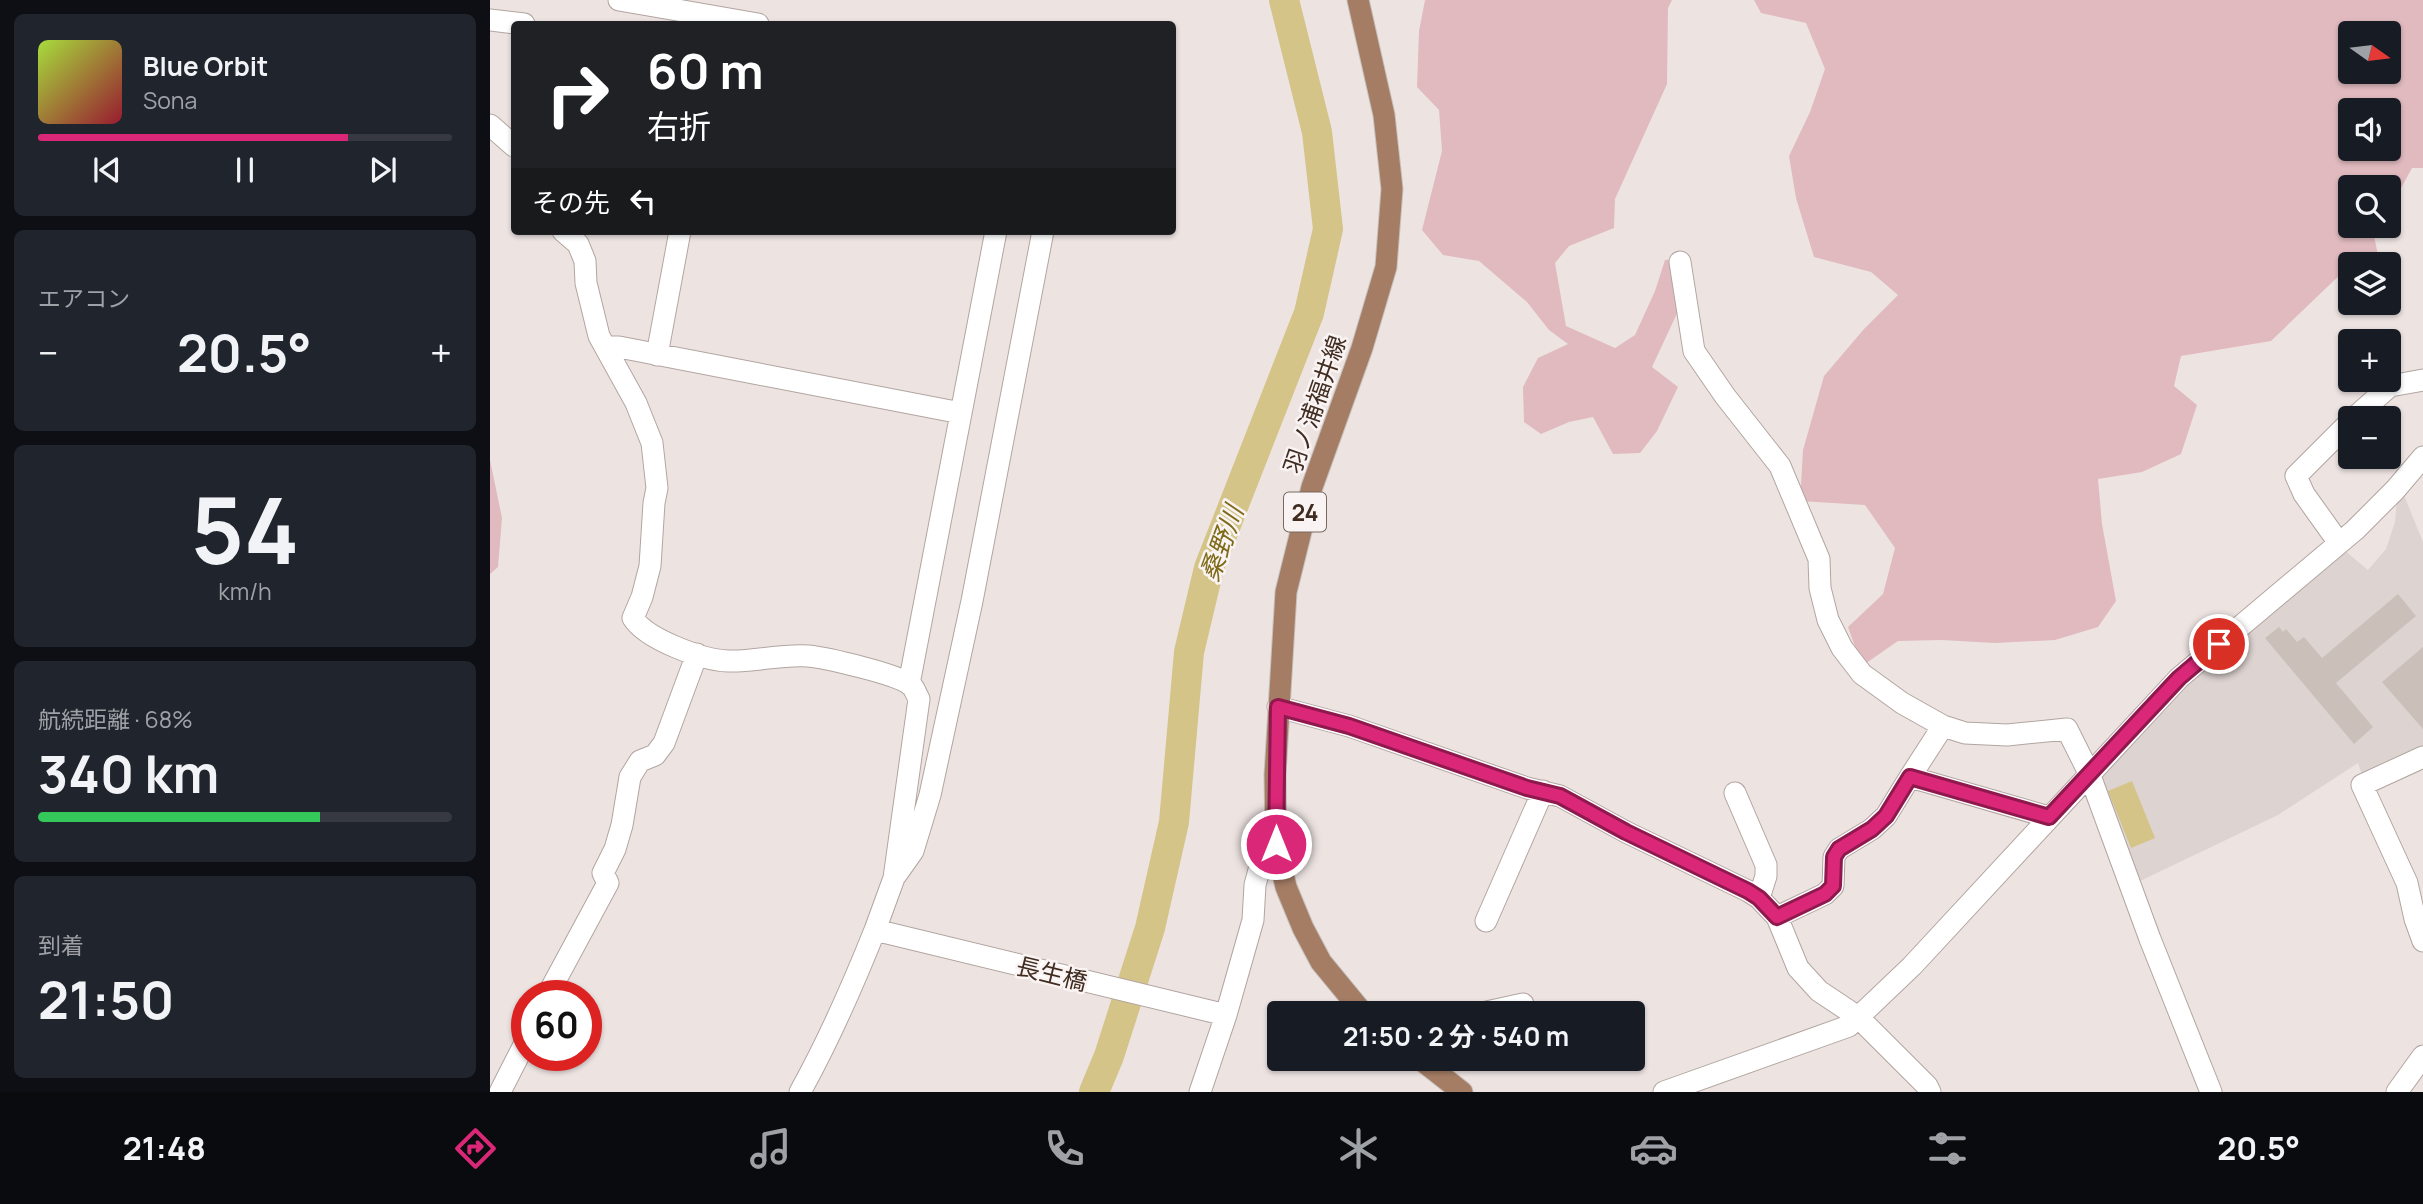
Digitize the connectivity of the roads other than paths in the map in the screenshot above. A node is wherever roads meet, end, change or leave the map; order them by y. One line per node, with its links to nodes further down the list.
1 (619, 0): 4 (street)
2 (1358, 0): 23 (main road, 羽ノ浦福井線 / 24)
3 (490, 20): 5 (street)
4 (741, 21)
5 (511, 22)
6 (490, 125): 7 (street)
7 (511, 143)
8 (568, 235): 13 (street)
9 (679, 235): 14 (street)
10 (995, 235): 17 (street)
11 (1042, 235): 32 (street)
12 (1680, 262): 24 (street)
13 (606, 347): 14 (street); 21 (street)
14 (657, 355): 17 (street)
15 (2423, 380): 16 (street)
16 (2368, 406)
17 (961, 413): 22 (street)
18 (2338, 434): 20 (street)
19 (2423, 457): 20 (street)
20 (2339, 542): 26 (street)
21 (697, 653): 22 (street); 38 (street)
22 (909, 684): 32 (street)
23 (1278, 707): 28 (street); 31 (main road, 羽ノ浦福井線 / 24)
24 (1943, 726): 26 (street); 27 (street)
25 (2423, 757): 37 (street)
26 (2089, 773): 30 (street); 51 (street)
27 (1910, 777): 30 (street); 34 (street)
28 (1544, 791): 33 (street); 35 (street)
29 (1735, 793): 33 (street)
30 (2049, 817): 41 (street)
31 (1276, 844): 39 (main road, 羽ノ浦福井線 / 24); 40 (street)
32 (894, 878): 36 (street)
33 (1759, 898): 34 (street)
34 (1777, 917): 41 (street)
35 (1486, 921)
36 (882, 932): 40 (street, 長生橋); 47 (street)
37 (2423, 941)
38 (556, 980)
39 (1353, 1001)
40 (1220, 1014): 48 (street)
41 (1858, 1017): 45 (street); 50 (street)
42 (2423, 1056): 52 (street)
43 (511, 1070): 46 (street)
44 (1435, 1071): 49 (main road)
45 (1676, 1090)
46 (500, 1092)
47 (800, 1092)
48 (1200, 1092)
49 (1462, 1092)
50 (1930, 1092)
51 (2211, 1092)
52 (2397, 1092)

